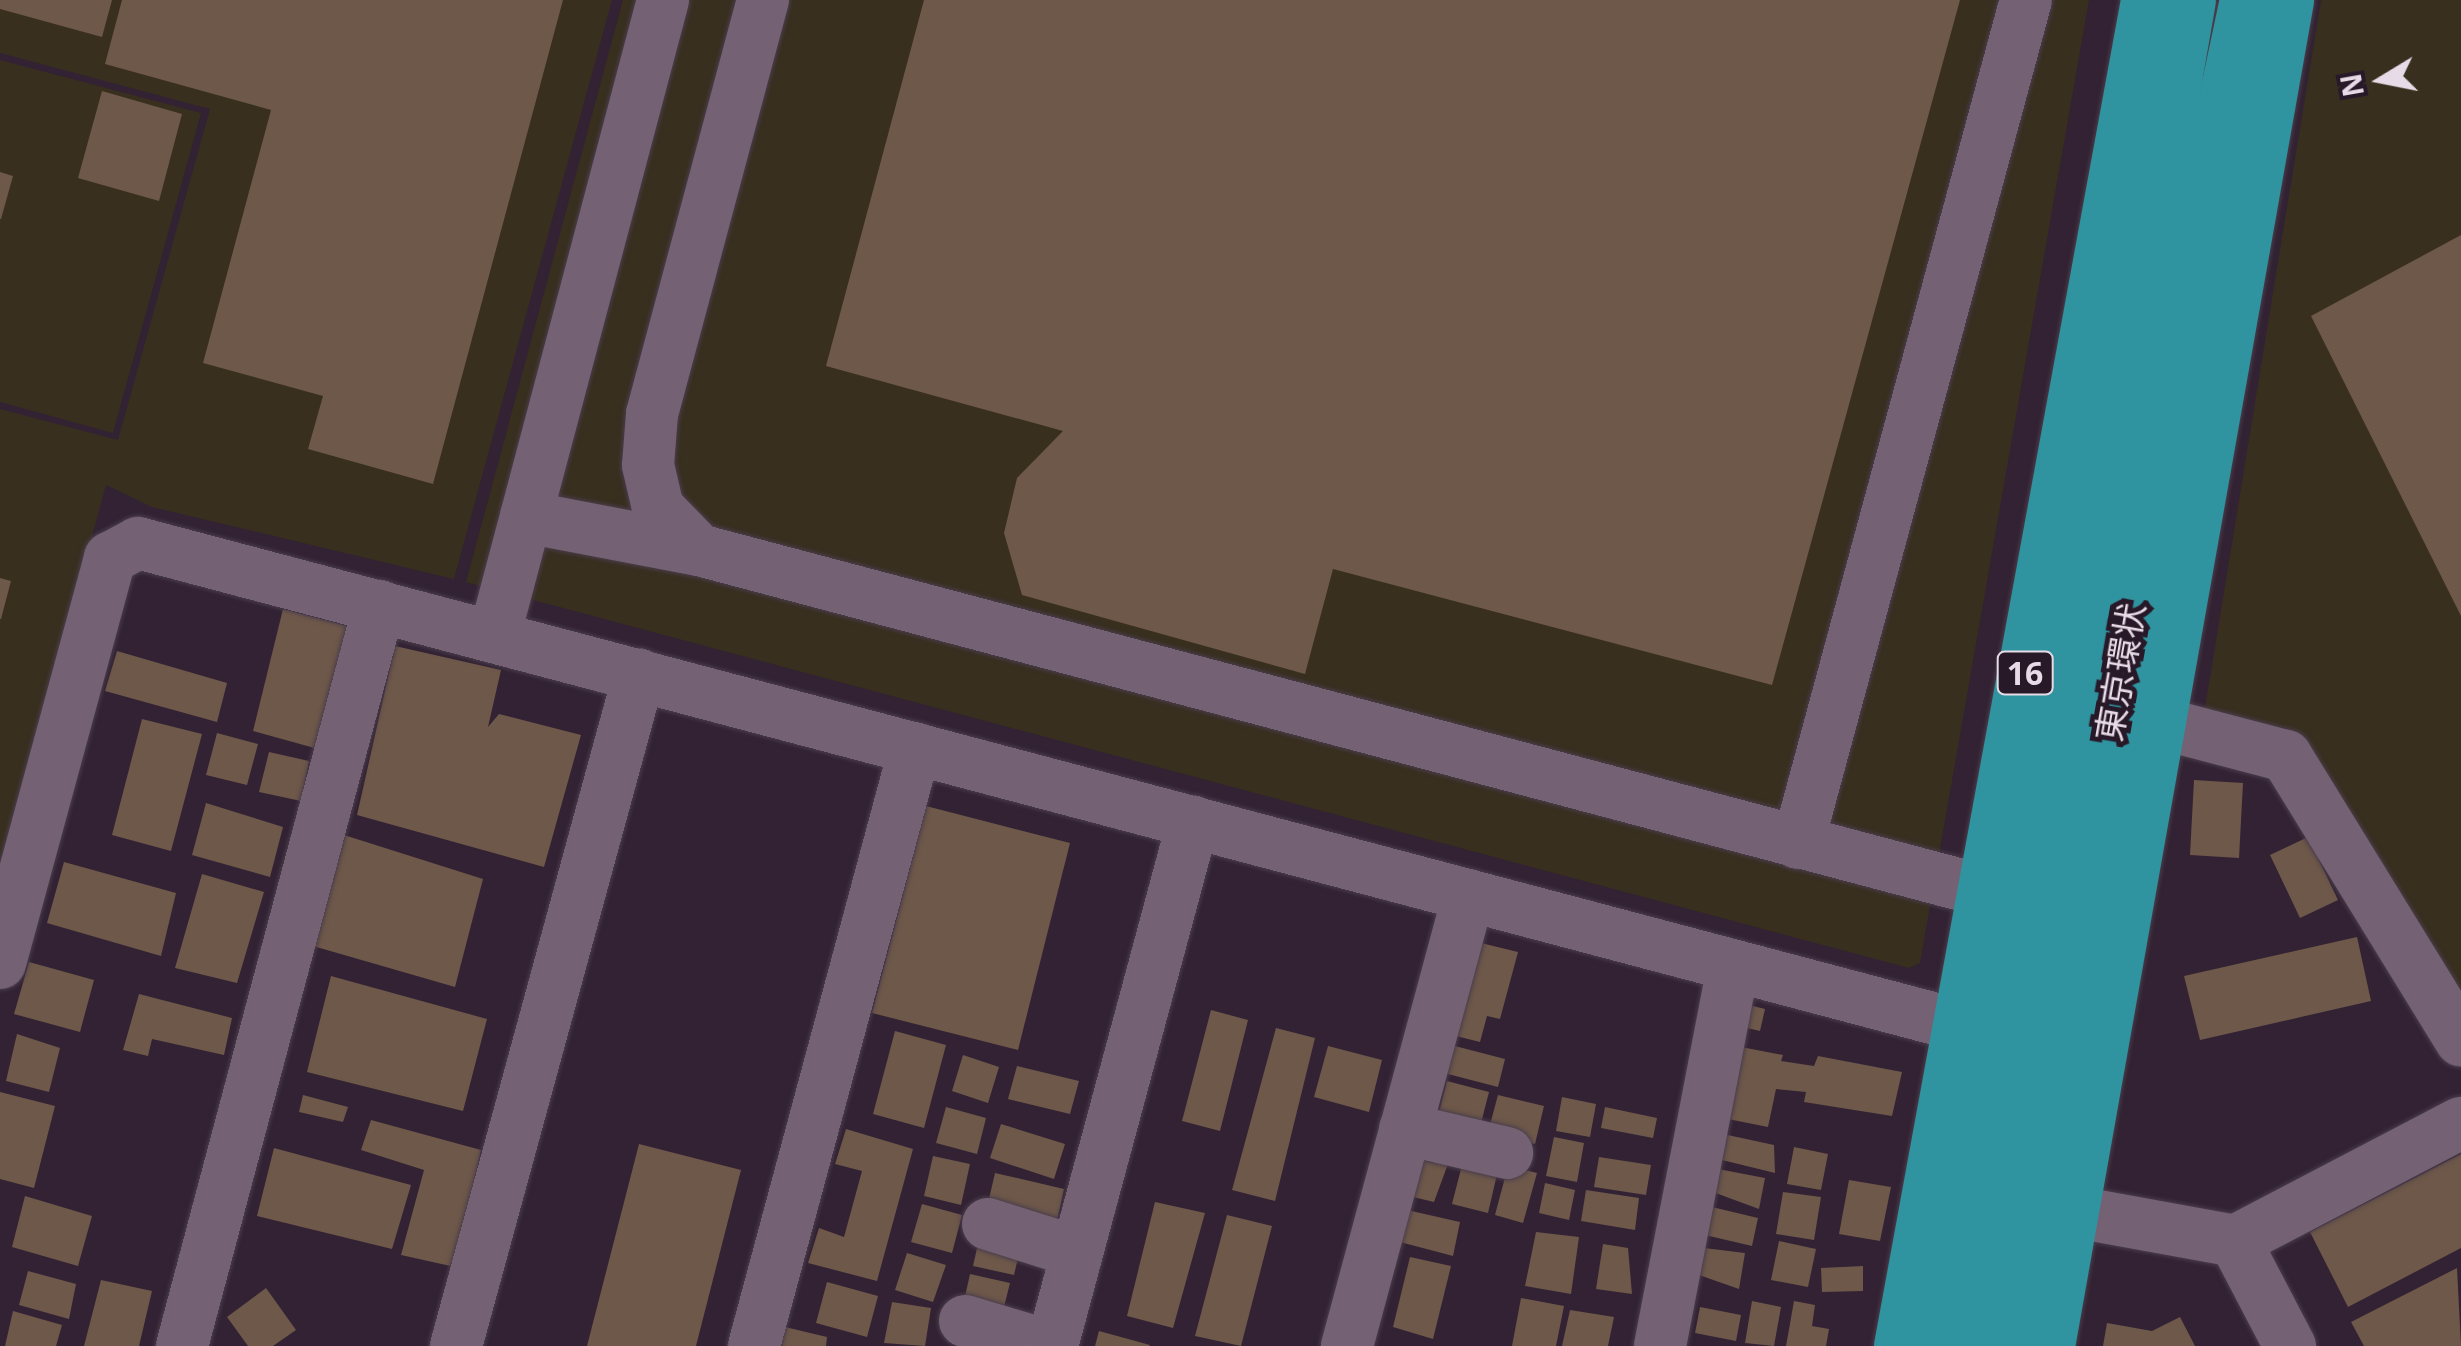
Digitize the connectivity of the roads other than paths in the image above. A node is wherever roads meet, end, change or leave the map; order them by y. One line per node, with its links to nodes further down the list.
1 (663, 0): 8 (street)
2 (763, 0): 9 (street)
3 (2026, 0): 16 (street)
4 (2148, 0): 17 (highway, 16)
5 (2188, 0): 23 (highway, 東京環状 / 16)
6 (2247, 0): 23 (highway, 東京環状 / 16)
7 (2286, 0): 13 (highway)
8 (526, 517): 9 (street); 11 (street)
9 (699, 550): 16 (street)
10 (379, 606): 11 (street); 19 (street); 32 (street)
11 (494, 637): 12 (street)
12 (639, 675): 14 (street); 33 (street)
13 (2160, 723): 22 (street); 27 (highway)
14 (915, 748): 15 (street); 34 (street)
15 (1193, 822): 18 (street); 30 (street)
16 (1798, 843): 17 (street)
17 (1984, 892): 21 (highway, 16)
18 (1469, 895): 20 (street); 25 (street)
19 (0, 962)
20 (1734, 966): 21 (street); 37 (street)
21 (1958, 1025): 38 (highway, 16)
22 (2461, 1040)
23 (2023, 1100): 39 (highway, 東京環状 / 16); 40 (highway, 東京環状 / 16)
24 (2461, 1123): 29 (street)
25 (1405, 1129): 26 (street); 36 (street)
26 (1507, 1153)
27 (2076, 1212): 29 (street); 41 (highway)
28 (988, 1224): 30 (street)
29 (2235, 1241): 42 (street)
30 (1077, 1252): 35 (street)
31 (965, 1321): 35 (street)
32 (182, 1346)
33 (456, 1346)
34 (754, 1346)
35 (1050, 1346)
36 (1347, 1346)
37 (1660, 1346)
38 (1901, 1346)
39 (1953, 1346)
40 (2004, 1346)
41 (2047, 1346)
42 (2290, 1346)

